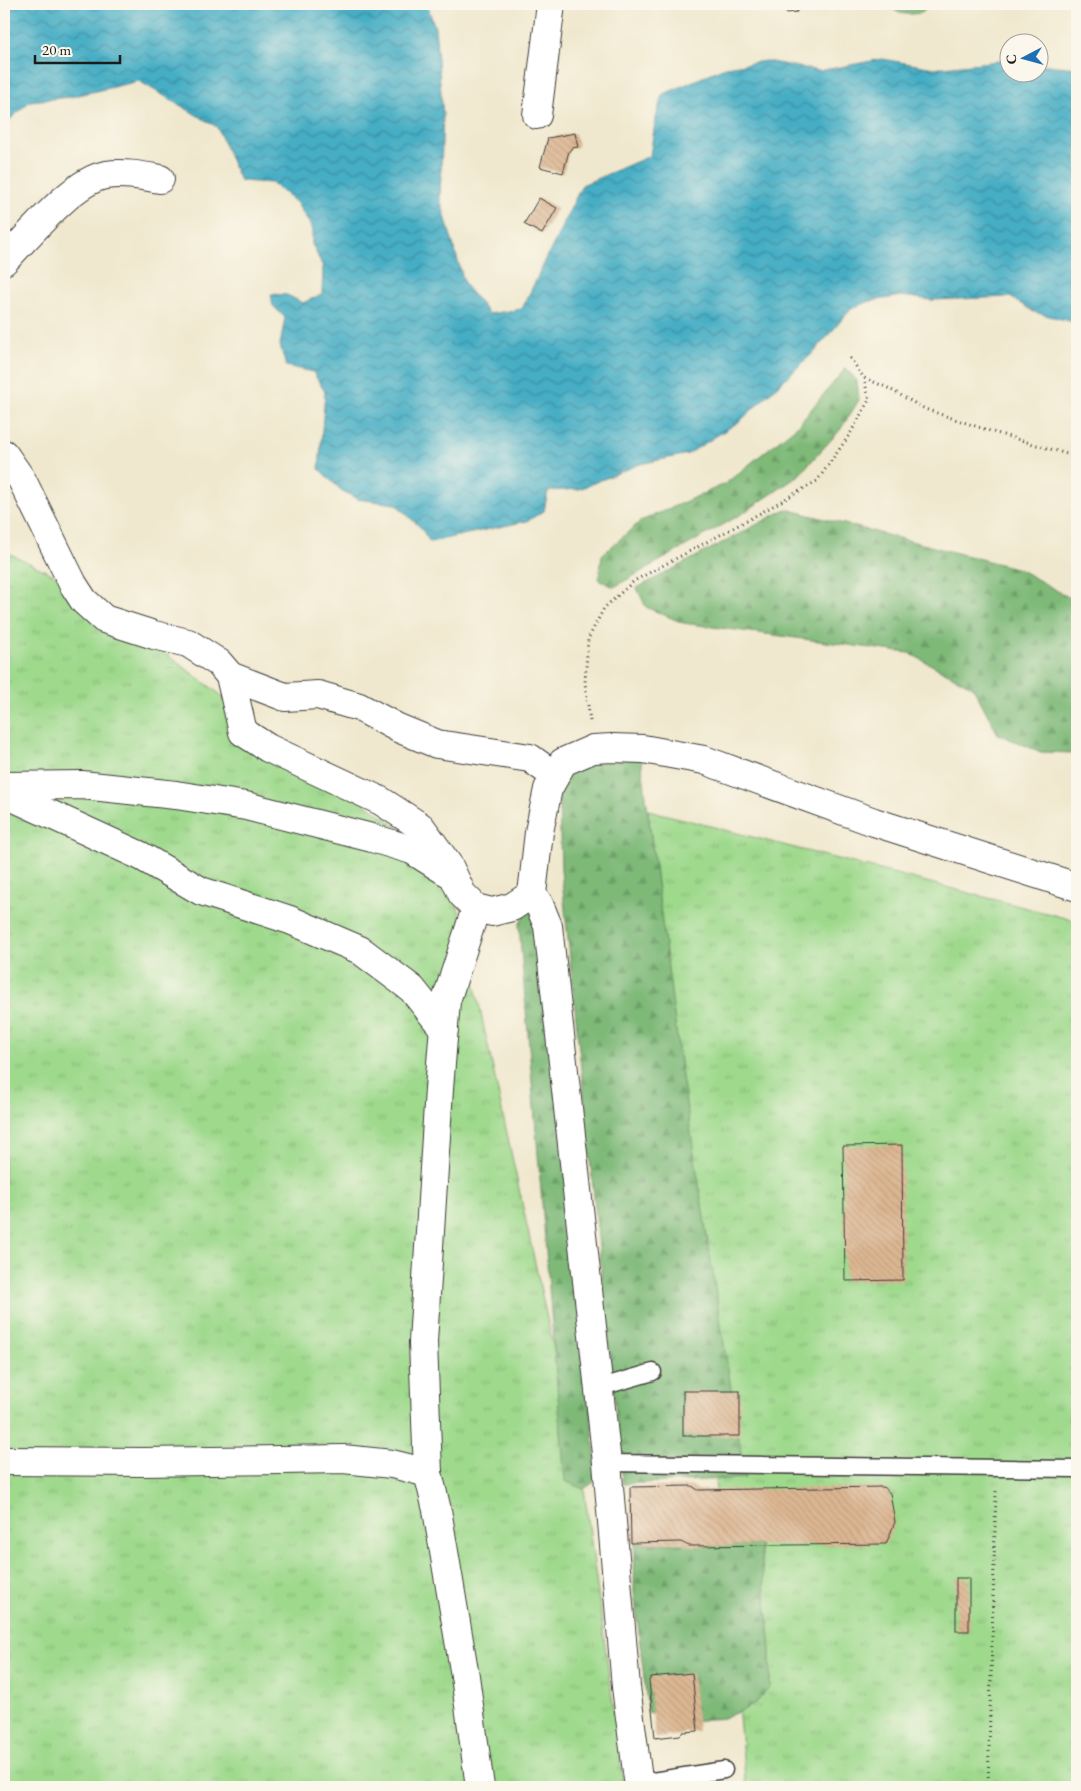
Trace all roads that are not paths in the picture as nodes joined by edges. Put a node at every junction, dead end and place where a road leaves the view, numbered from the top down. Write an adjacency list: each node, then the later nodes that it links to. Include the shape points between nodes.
1 (551, 4): 2 (street)
2 (537, 115)
3 (160, 179): 4 (street, via 106,175 83,183)
4 (4, 260)
5 (4, 454): 6 (street, via 22,480 84,601 104,620 188,643 219,663)
6 (230, 676): 7 (street, via 286,697 318,696 359,707 437,744 530,758); 10 (street, via 243,732 268,748 381,801 421,827)
7 (555, 776): 11 (street, via 563,762 593,749 643,749 704,760 874,822); 12 (street, via 548,789 539,832)
8 (4, 786): 10 (street, via 82,785 246,806 412,850)
9 (4, 793): 14 (street, via 141,856 201,891 290,920 360,950 412,989)
10 (453, 875): 13 (street, via 462,894)
11 (1077, 888)
12 (532, 894): 13 (street, via 512,907 492,912); 16 (street, via 548,926)
13 (476, 908): 14 (street, via 446,1001)
14 (444, 1029): 20 (street, via 422,1342)
15 (653, 1372): 16 (lane)
16 (598, 1388): 18 (street)
17 (4, 1460): 20 (street, via 343,1459 392,1464)
18 (607, 1463): 19 (lane); 22 (street, via 626,1687)
19 (1077, 1469)
20 (428, 1473): 23 (street, via 465,1676)
21 (724, 1770): 22 (lane)
22 (639, 1785)
23 (480, 1787)

